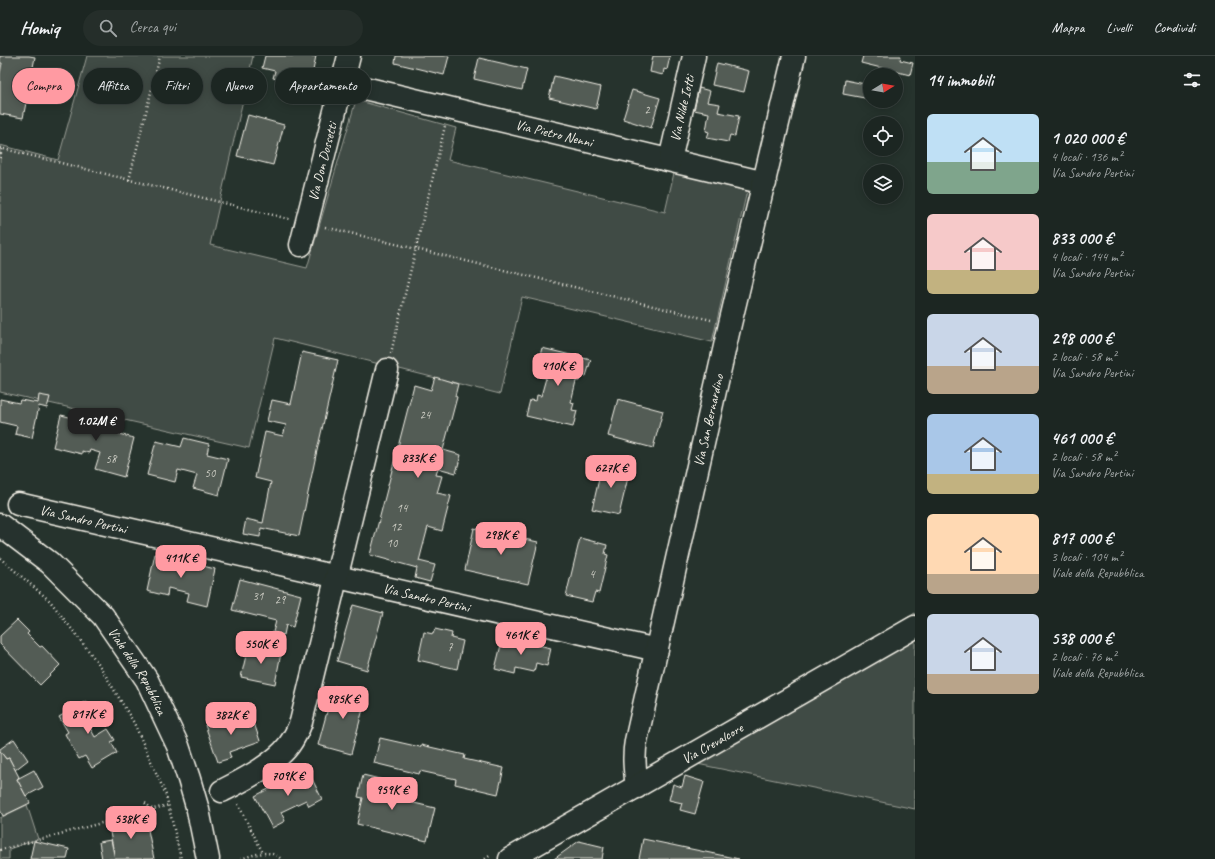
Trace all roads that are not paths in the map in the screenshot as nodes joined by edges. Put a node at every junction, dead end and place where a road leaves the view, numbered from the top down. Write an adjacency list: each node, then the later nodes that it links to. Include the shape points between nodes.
1 (350, 56): 4 (street, Via Don Dossetti)
2 (694, 56): 7 (street, Via Nilde Iotti)
3 (794, 56): 8 (street, Via San Bernardino)
4 (347, 68)
5 (371, 90): 7 (street, Via Pietro Nenni)
6 (338, 104): 9 (street, Via Don Dossetti)
7 (670, 160): 8 (street, Via Pietro Nenni)
8 (765, 183): 15 (street, Via San Bernardino, via 730,324)
9 (301, 245)
10 (387, 370): 13 (street)
11 (18, 504): 13 (street, Via Sandro Pertini)
12 (0, 525): 19 (street, Viale della Repubblica, via 50,564 103,616 147,680 178,746 198,810)
13 (336, 576): 15 (street, Via Sandro Pertini); 17 (street, via 296,734 277,758)
14 (915, 628): 16 (street, Via Crevalcore)
15 (657, 650): 16 (street, Via San Bernardino, via 634,751)
16 (637, 787): 18 (street, Via Crevalcore)
17 (226, 789)
18 (501, 857)
19 (208, 859)

